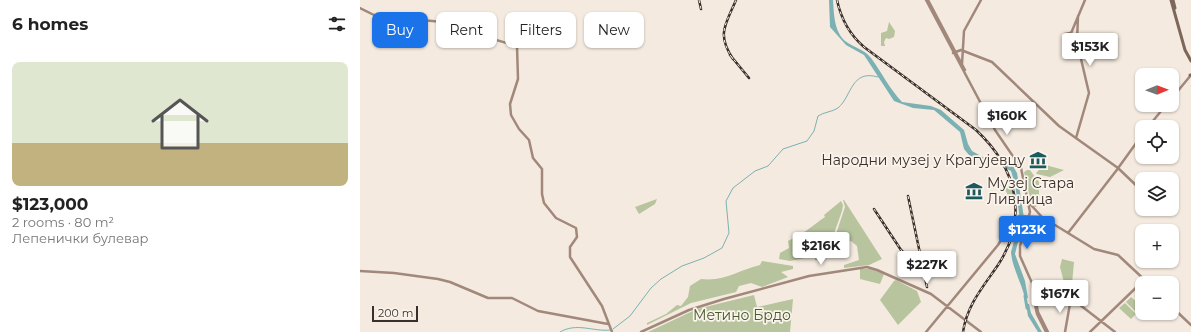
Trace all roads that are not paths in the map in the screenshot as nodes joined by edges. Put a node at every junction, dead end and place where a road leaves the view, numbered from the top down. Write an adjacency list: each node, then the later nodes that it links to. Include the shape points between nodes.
1 (927, 0): 11 (street)
2 (981, 0): 10 (street, via 964,31)
3 (1085, 0): 6 (street)
4 (1172, 0): 12 (main road); 13 (main road, via 1183,45)
5 (360, 8): 35 (street, via 385,18 444,22 517,46 518,79 510,104 512,118 529,140 533,158 542,169 544,203 556,218 577,229 577,237 570,247 570,257 602,306)
6 (1077, 22): 7 (street); 9 (street)
7 (1071, 33): 8 (street); 9 (street, via 1069,39)
8 (1065, 34)
9 (1076, 47): 20 (street, via 1087,85 1088,98)
10 (963, 51): 11 (street); 14 (street); 20 (street, via 992,62 1059,126)
11 (955, 53): 14 (street); 16 (street)
12 (1191, 58)
13 (1191, 62)
14 (962, 65): 16 (street)
15 (1191, 75): 17 (street)
16 (970, 81): 24 (street, via 998,136 1019,164)
17 (1179, 90)
18 (1160, 112): 19 (street)
19 (1154, 120)
20 (1076, 138): 22 (street)
21 (1135, 145): 22 (street)
22 (1118, 168): 23 (street); 29 (street)
23 (1135, 184)
24 (1028, 200): 25 (street); 27 (street)
25 (1028, 216): 26 (street); 28 (street); 33 (street, via 1014,219 1006,236)
26 (1041, 217): 27 (street); 28 (street, via 1031,220)
27 (1044, 219): 29 (street)
28 (1025, 232): 44 (street, via 1020,255)
29 (1068, 233): 31 (street, via 1090,246 1116,254)
30 (360, 271): 37 (street, via 394,272 432,278 450,282 488,298 513,298 538,310)
31 (1140, 276)
32 (1135, 289): 36 (street)
33 (948, 306): 41 (street, via 929,293 869,268 812,275 705,304); 42 (street); 43 (street)
34 (1179, 314): 38 (street)
35 (608, 320): 37 (street); 39 (street)
36 (1101, 321): 45 (street, via 1071,298); 46 (street); 47 (street)
37 (604, 323): 39 (street)
38 (1191, 325)
39 (609, 326): 40 (street)
40 (612, 332)
41 (641, 332)
42 (926, 332)
43 (982, 332)
44 (1047, 332)
45 (1065, 332)
46 (1090, 332)
47 (1115, 332)

